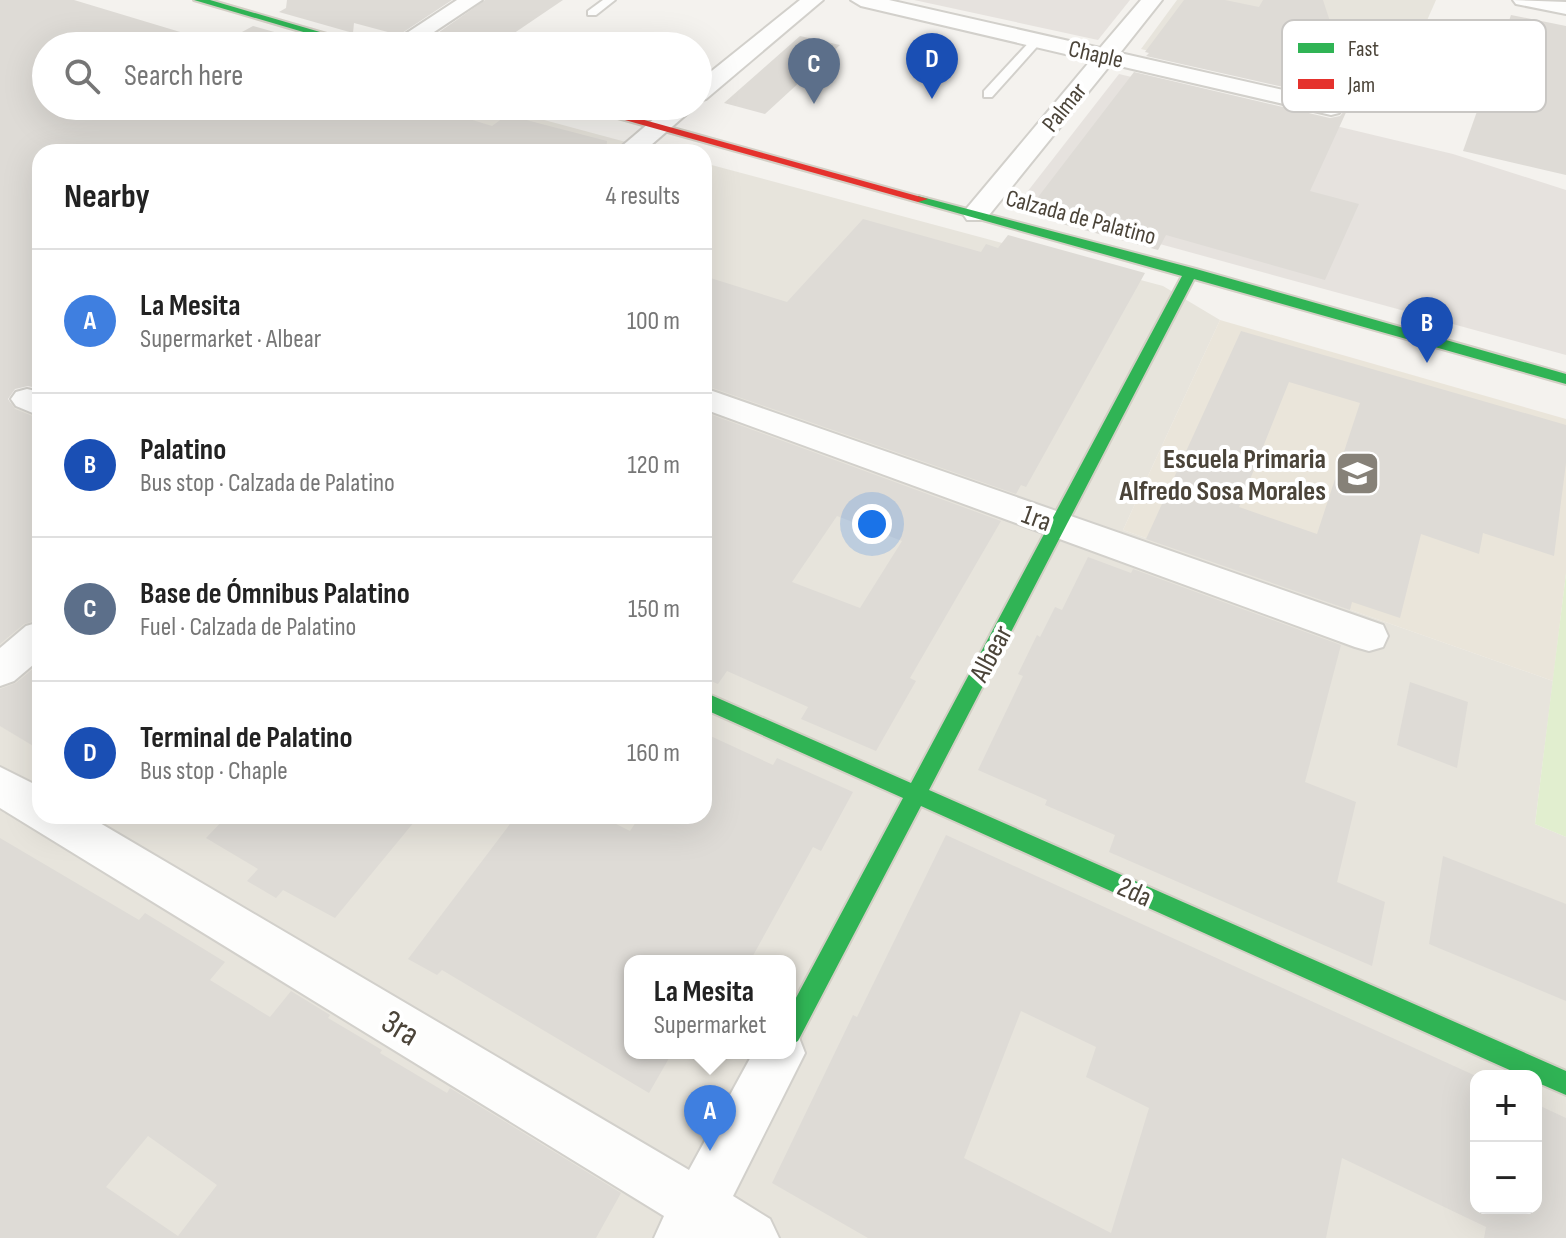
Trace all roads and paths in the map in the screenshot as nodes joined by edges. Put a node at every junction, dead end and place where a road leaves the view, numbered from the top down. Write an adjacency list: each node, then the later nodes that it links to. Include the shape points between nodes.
1 (199, 0): 10 (street)
2 (472, 0): 11 (street)
3 (610, 0): 9 (lane)
4 (813, 0): 14 (street)
5 (861, 0): 12 (street, Chaple)
6 (1152, 0): 13 (street, Palmar)
7 (1523, 0): 8 (street)
8 (1566, 8)
9 (592, 13)
10 (313, 32)
11 (421, 32)
12 (1037, 40): 13 (street, Chaple); 15 (lane)
13 (1106, 56): 16 (street, Chaple); 21 (street, Palmar)
14 (712, 83)
15 (988, 94)
16 (1282, 97)
17 (632, 120): 19 (street, Calzada de Palatino)
18 (667, 120): 19 (street)
19 (658, 127): 20 (street); 21 (street, Calzada de Palatino)
20 (638, 144)
21 (976, 214): 22 (street, Calzada de Palatino)
22 (1191, 272): 23 (street, Calzada de Palatino); 25 (street, Albear)
23 (1566, 379)
24 (712, 401): 25 (street, 1ra)
25 (1058, 525): 26 (street, 1ra); 31 (street, Albear)
26 (1369, 636)
27 (32, 644): 28 (street)
28 (0, 670)
29 (712, 704): 31 (street, 2da)
30 (0, 786): 32 (street)
31 (916, 794): 34 (street, Albear); 36 (street, 2da)
32 (32, 805)
33 (63, 824): 37 (street, 3ra)
34 (796, 1022)
35 (777, 1059): 37 (street)
36 (1566, 1083)
37 (691, 1222): 38 (street, 3ra)
38 (751, 1238)

